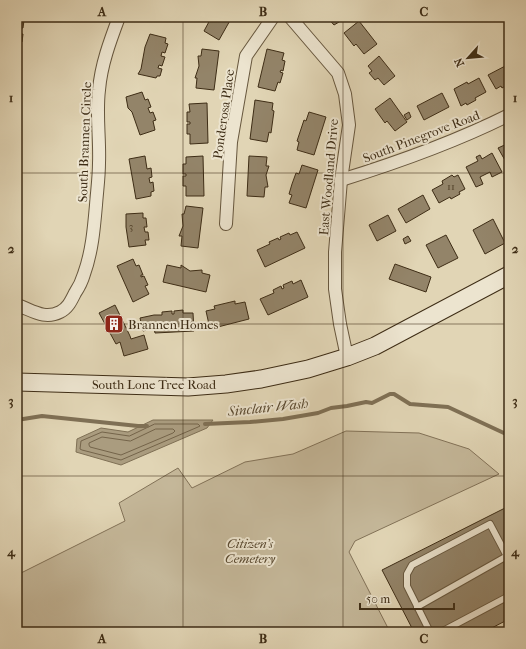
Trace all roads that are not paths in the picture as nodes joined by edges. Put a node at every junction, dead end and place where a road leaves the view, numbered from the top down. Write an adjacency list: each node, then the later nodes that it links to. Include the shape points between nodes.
1 (119, 17): 8 (street, South Brannen Circle, via 101,75 98,106 99,177 93,232 81,283 68,305 60,312 45,315)
2 (273, 17): 6 (street, Ponderosa Place, via 246,56 231,142)
3 (290, 17): 5 (street, East Woodland Drive, via 338,73 345,94 349,125)
4 (509, 115): 5 (street, South Pinegrove Road, via 422,153)
5 (342, 180): 9 (street, East Woodland Drive, via 335,252 335,289)
6 (226, 224)
7 (509, 275): 9 (main road, South Lone Tree Road, via 375,346)
8 (17, 305)
9 (347, 356): 10 (main road, South Lone Tree Road, via 308,369 261,379 188,387)
10 (17, 382)
11 (508, 558): 13 (lane); 13 (lane, via 490,524 412,565 407,574 407,586)
12 (509, 596): 15 (lane)
13 (417, 607): 14 (lane)
14 (430, 632)
15 (441, 632)

